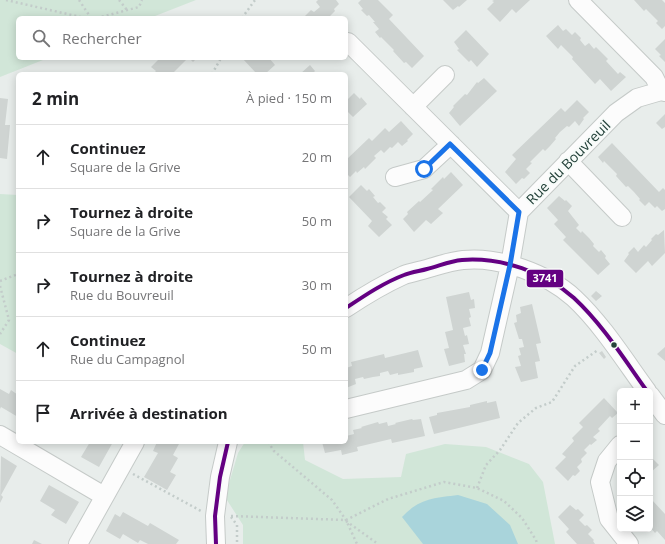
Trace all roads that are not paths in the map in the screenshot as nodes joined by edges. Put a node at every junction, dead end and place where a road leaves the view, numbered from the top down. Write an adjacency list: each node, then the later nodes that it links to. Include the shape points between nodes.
1 (578, 0): 4 (street, via 654,77)
2 (348, 42): 5 (street)
3 (445, 75): 5 (street)
4 (663, 92): 7 (street, Rue du Bouvreuil, via 637,98 616,113)
5 (413, 107): 6 (street)
6 (450, 144): 8 (street, via 424,169); 9 (street)
7 (568, 161): 9 (street, Rue du Bouvreuil); 10 (street)
8 (396, 177)
9 (519, 212): 11 (street, Rue du Bouvreuil)
10 (622, 217)
11 (510, 265): 12 (street, via 463,260 440,265 404,275); 13 (street, via 556,284 574,298 613,344); 14 (street, Rue du Bouvreuil, via 490,353 482,370 466,380)
12 (348, 307)
13 (645, 388)
14 (348, 409)
15 (0, 435): 19 (street)
16 (134, 444): 19 (street)
17 (228, 444): 21 (street, via 220,477 223,516)
18 (617, 449): 22 (street, via 607,461 600,482 609,518)
19 (104, 496): 20 (street)
20 (78, 544)
21 (216, 544)
22 (629, 544)

